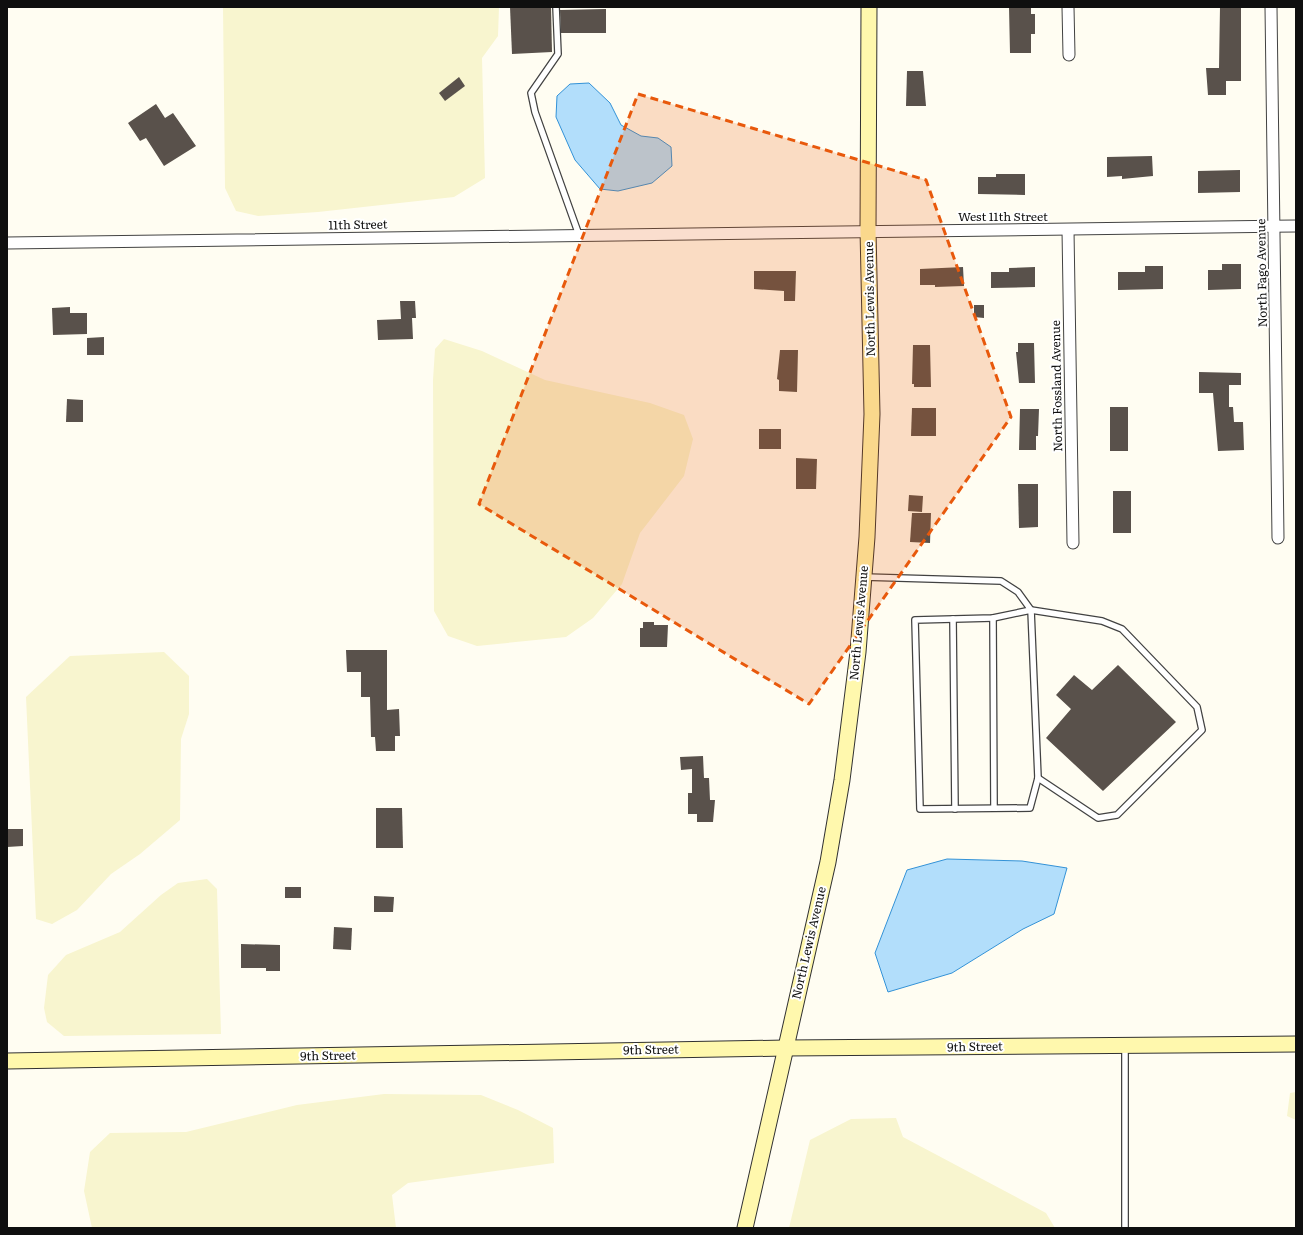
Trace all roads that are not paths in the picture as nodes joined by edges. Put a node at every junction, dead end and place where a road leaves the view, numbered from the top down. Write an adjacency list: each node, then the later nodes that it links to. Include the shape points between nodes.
1 (556, 7): 11 (lane, via 558,54 531,93 535,112)
2 (869, 7): 8 (street, North Lewis Avenue)
3 (1068, 7): 5 (street)
4 (1271, 7): 6 (street, North Fago Avenue)
5 (1069, 56)
6 (1274, 226): 7 (street, West 11th Street); 9 (street, West 11th Street); 13 (street, North Fago Avenue)
7 (1296, 226)
8 (868, 230): 9 (street, West 11th Street); 10 (street, West 11th Street); 15 (street, North Lewis Avenue, via 872,414)
9 (1068, 230): 14 (street, North Fossland Avenue)
10 (710, 233): 11 (street, 11th Street)
11 (579, 235): 12 (street, 11th Street)
12 (7, 243)
13 (1278, 538)
14 (1073, 543)
15 (864, 577): 16 (lane, via 1001,581 1018,592); 24 (street, North Lewis Avenue, via 858,652 842,780 828,862)
16 (1032, 610): 17 (lane); 19 (lane); 19 (lane, via 1102,621 1122,629 1197,707 1202,730 1117,815 1098,818)
17 (993, 618): 18 (lane); 20 (lane)
18 (952, 619): 21 (lane); 21 (lane, via 915,620 920,809)
19 (1038, 778): 20 (lane, via 1030,808)
20 (994, 808): 21 (lane)
21 (955, 809)
22 (1296, 1044): 23 (street, 9th Street)
23 (1124, 1045): 24 (street, 9th Street); 27 (lane)
24 (785, 1048): 25 (street, 9th Street); 26 (street, North Lewis Avenue)
25 (7, 1061)
26 (745, 1228)
27 (1125, 1228)

